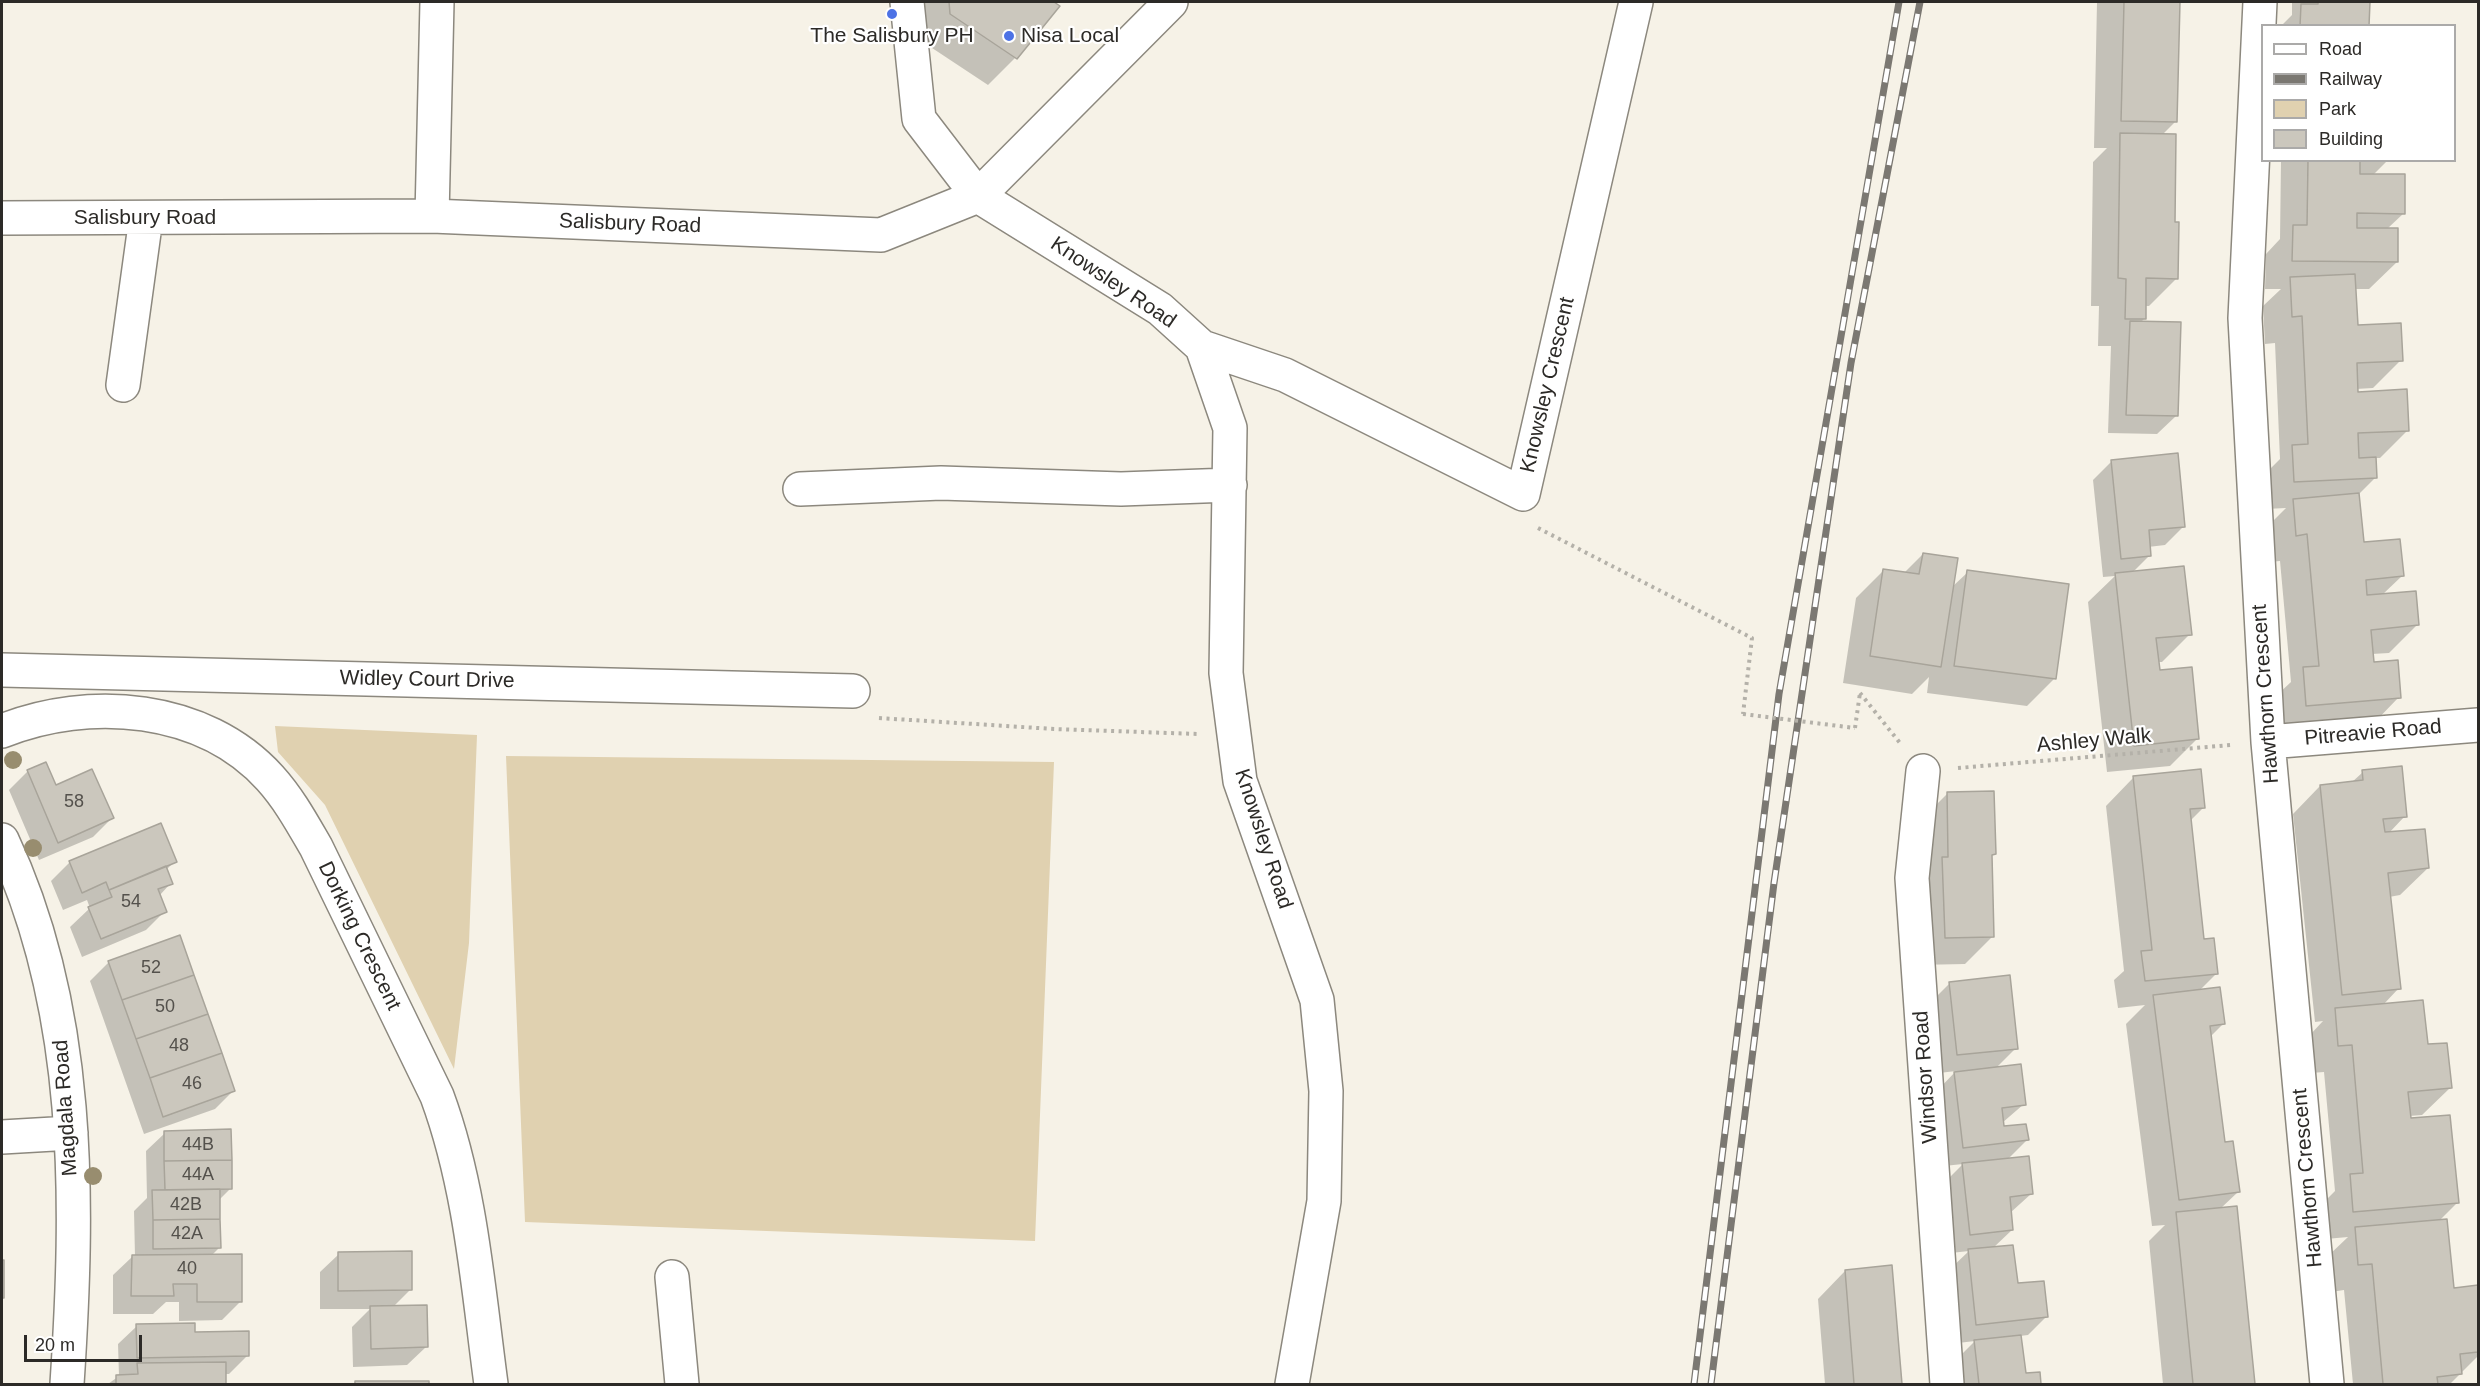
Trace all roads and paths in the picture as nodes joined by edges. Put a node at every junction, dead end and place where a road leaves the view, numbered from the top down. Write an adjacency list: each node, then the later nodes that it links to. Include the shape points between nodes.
1 (437, 2): 7 (street)
2 (907, 2): 6 (street, via 919,119)
3 (1171, 2): 6 (street, Salisbury Road)
4 (1636, 2): 14 (street, Knowsley Crescent)
5 (2260, 2): 21 (street, Hawthorn Crescent, via 2245,318)
6 (978, 195): 7 (street, Salisbury Road, via 881,235); 10 (street, Knowsley Road, via 1160,309)
7 (432, 216): 9 (street, Salisbury Road)
8 (2, 218): 9 (street, Salisbury Road)
9 (146, 218): 11 (street)
10 (1202, 347): 12 (street, Knowsley Road, via 1230,428); 14 (street, Knowsley Crescent, via 1284,375)
11 (123, 384)
12 (1230, 485): 13 (street, via 1121,489 941,483); 30 (street, Knowsley Road, via 1226,673 1240,781 1317,1000 1326,1091 1324,1201)
13 (800, 489)
14 (1523, 494): 22 (path, bridge, via 1516,516 1752,638 1743,714 1855,728 1860,693)
15 (2, 670): 16 (street, Widley Court Drive)
16 (57, 671): 17 (street, Widley Court Drive); 18 (street)
17 (853, 691)
18 (57, 716): 20 (street, Dorking Crescent); 28 (street, Dorking Crescent, via 109,710 152,715 213,734 269,777 295,810 437,1096 450,1130 461,1172)
19 (2478, 725): 21 (street, Pitreavie Road)
20 (2, 731)
21 (2268, 741): 22 (path, Ashley Walk); 32 (street, Hawthorn Crescent)
22 (1923, 771): 31 (street, Windsor Road, via 1911,878)
23 (2, 840): 24 (street, Magdala Road, via 36,926 58,1013)
24 (71, 1133): 25 (street); 27 (street, Magdala Road)
25 (2, 1137)
26 (672, 1277): 29 (street)
27 (67, 1384)
28 (491, 1384)
29 (682, 1384)
30 (1292, 1384)
31 (1947, 1384)
32 (2327, 1384)

